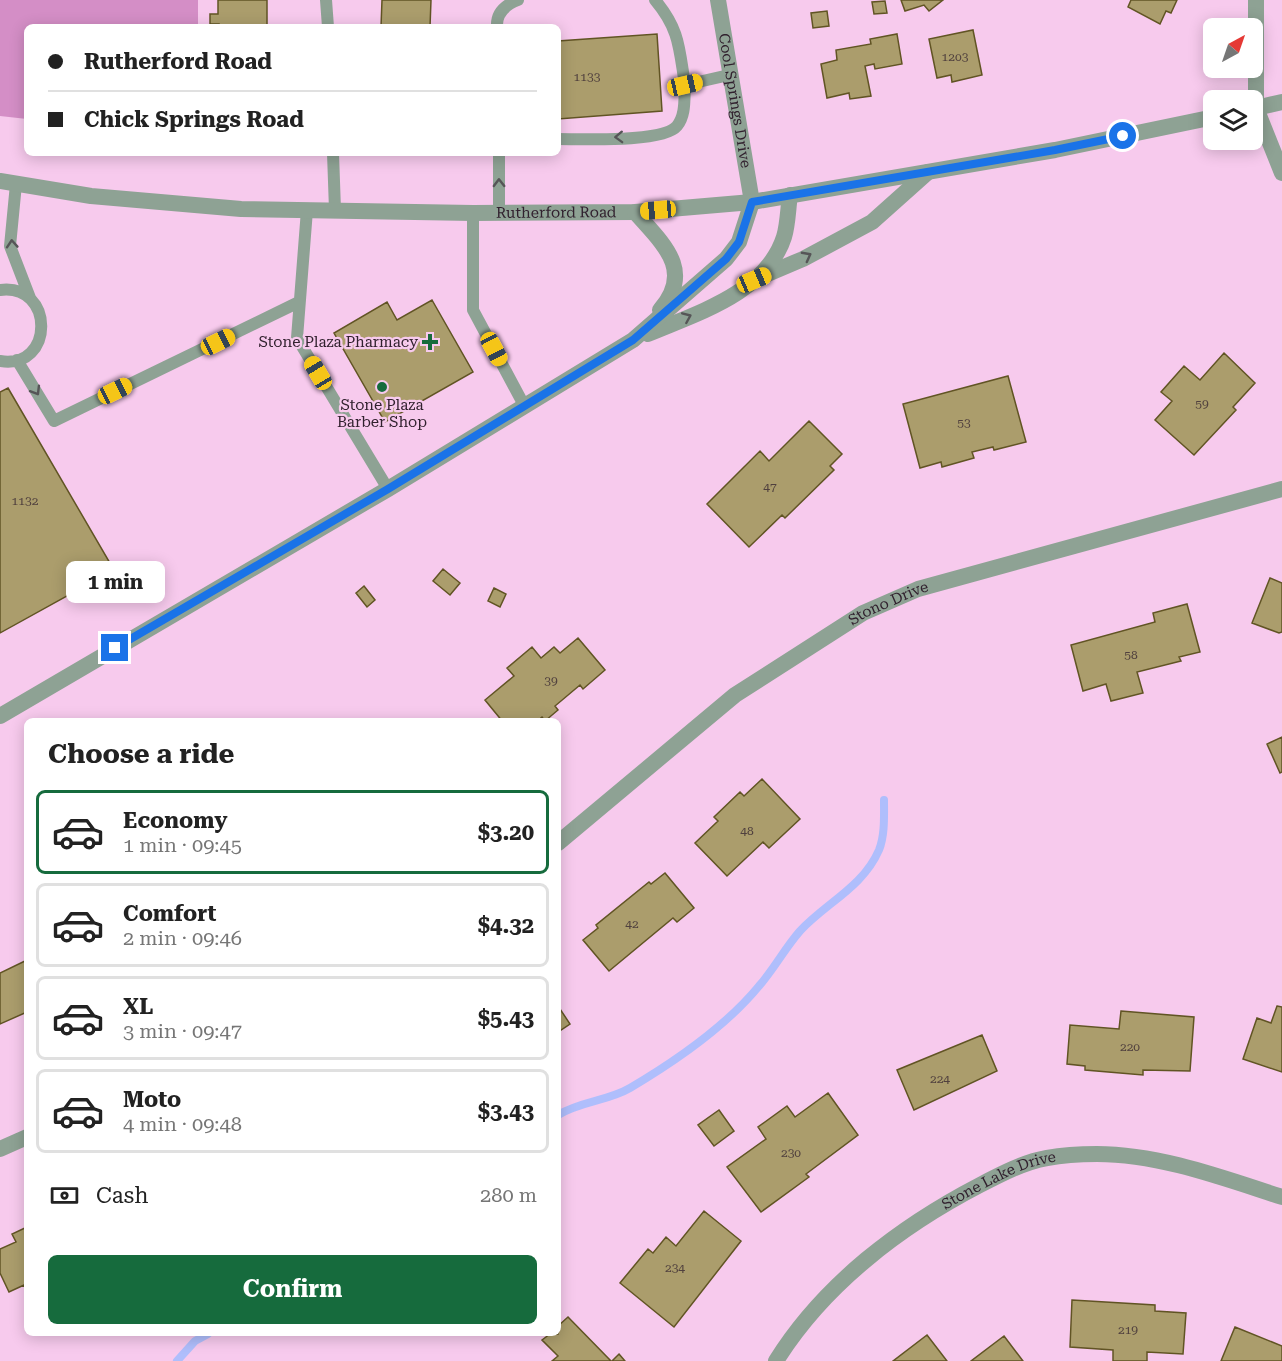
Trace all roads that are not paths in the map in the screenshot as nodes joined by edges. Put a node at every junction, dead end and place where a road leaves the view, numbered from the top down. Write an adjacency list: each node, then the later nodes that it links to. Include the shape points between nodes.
1 (326, 0): 6 (lane)
2 (518, 0): 7 (lane, via 508,4 496,18)
3 (655, 0): 9 (lane, via 671,19 677,34)
4 (718, 0): 8 (street, Cool Springs Drive)
5 (1256, 0): 10 (street)
6 (328, 24)
7 (497, 24)
8 (729, 75): 9 (lane); 22 (street, Cool Springs Drive)
9 (685, 85): 15 (lane, one-way to 15, via 683,116 676,128 660,136)
10 (1254, 90)
11 (1282, 102): 12 (street)
12 (1263, 106)
13 (1203, 119): 18 (street, Rutherford Road)
14 (1263, 129): 19 (street)
15 (561, 139)
16 (333, 156): 24 (lane)
17 (499, 156): 27 (lane, one-way to 17)
18 (929, 171): 21 (street, Rutherford Road); 28 (street, one-way to 18, via 872,222)
19 (1282, 173)
20 (8, 182): 23 (street, Rutherford Road, via 125,199); 30 (lane, one-way to 20, via 10,246)
21 (790, 195): 22 (street, Rutherford Road); 28 (street, via 785,235)
22 (752, 202): 25 (street, Rutherford Road); 32 (street, via 739,242 726,259)
23 (307, 210): 24 (street, Rutherford Road); 31 (lane)
24 (335, 210): 26 (street, Rutherford Road)
25 (635, 212): 27 (street, Rutherford Road); 32 (street, via 670,253 676,272 671,297)
26 (473, 213): 27 (street, Rutherford Road); 35 (lane, via 472,310)
27 (500, 213)
28 (754, 280): 32 (street, one-way to 28, via 724,302)
29 (0, 290): 30 (lane, via 20,292)
30 (30, 299): 33 (lane, via 41,317 40,339 27,356)
31 (299, 302): 33 (lane, one-way to 31, via 54,421); 36 (lane, via 297,338)
32 (633, 340): 35 (street)
33 (17, 360): 34 (lane)
34 (0, 361)
35 (525, 407): 36 (street)
36 (388, 489): 38 (street)
37 (1282, 489): 39 (street, Stono Drive, via 918,589 863,613 735,695)
38 (0, 716)
39 (561, 840)
40 (24, 1138): 41 (street)
41 (0, 1149)
42 (1282, 1197): 43 (street, Stone Lake Drive, via 1212,1174 1137,1157 1097,1154 1046,1158 1005,1172 954,1198 890,1241 827,1296)
43 (776, 1361)

